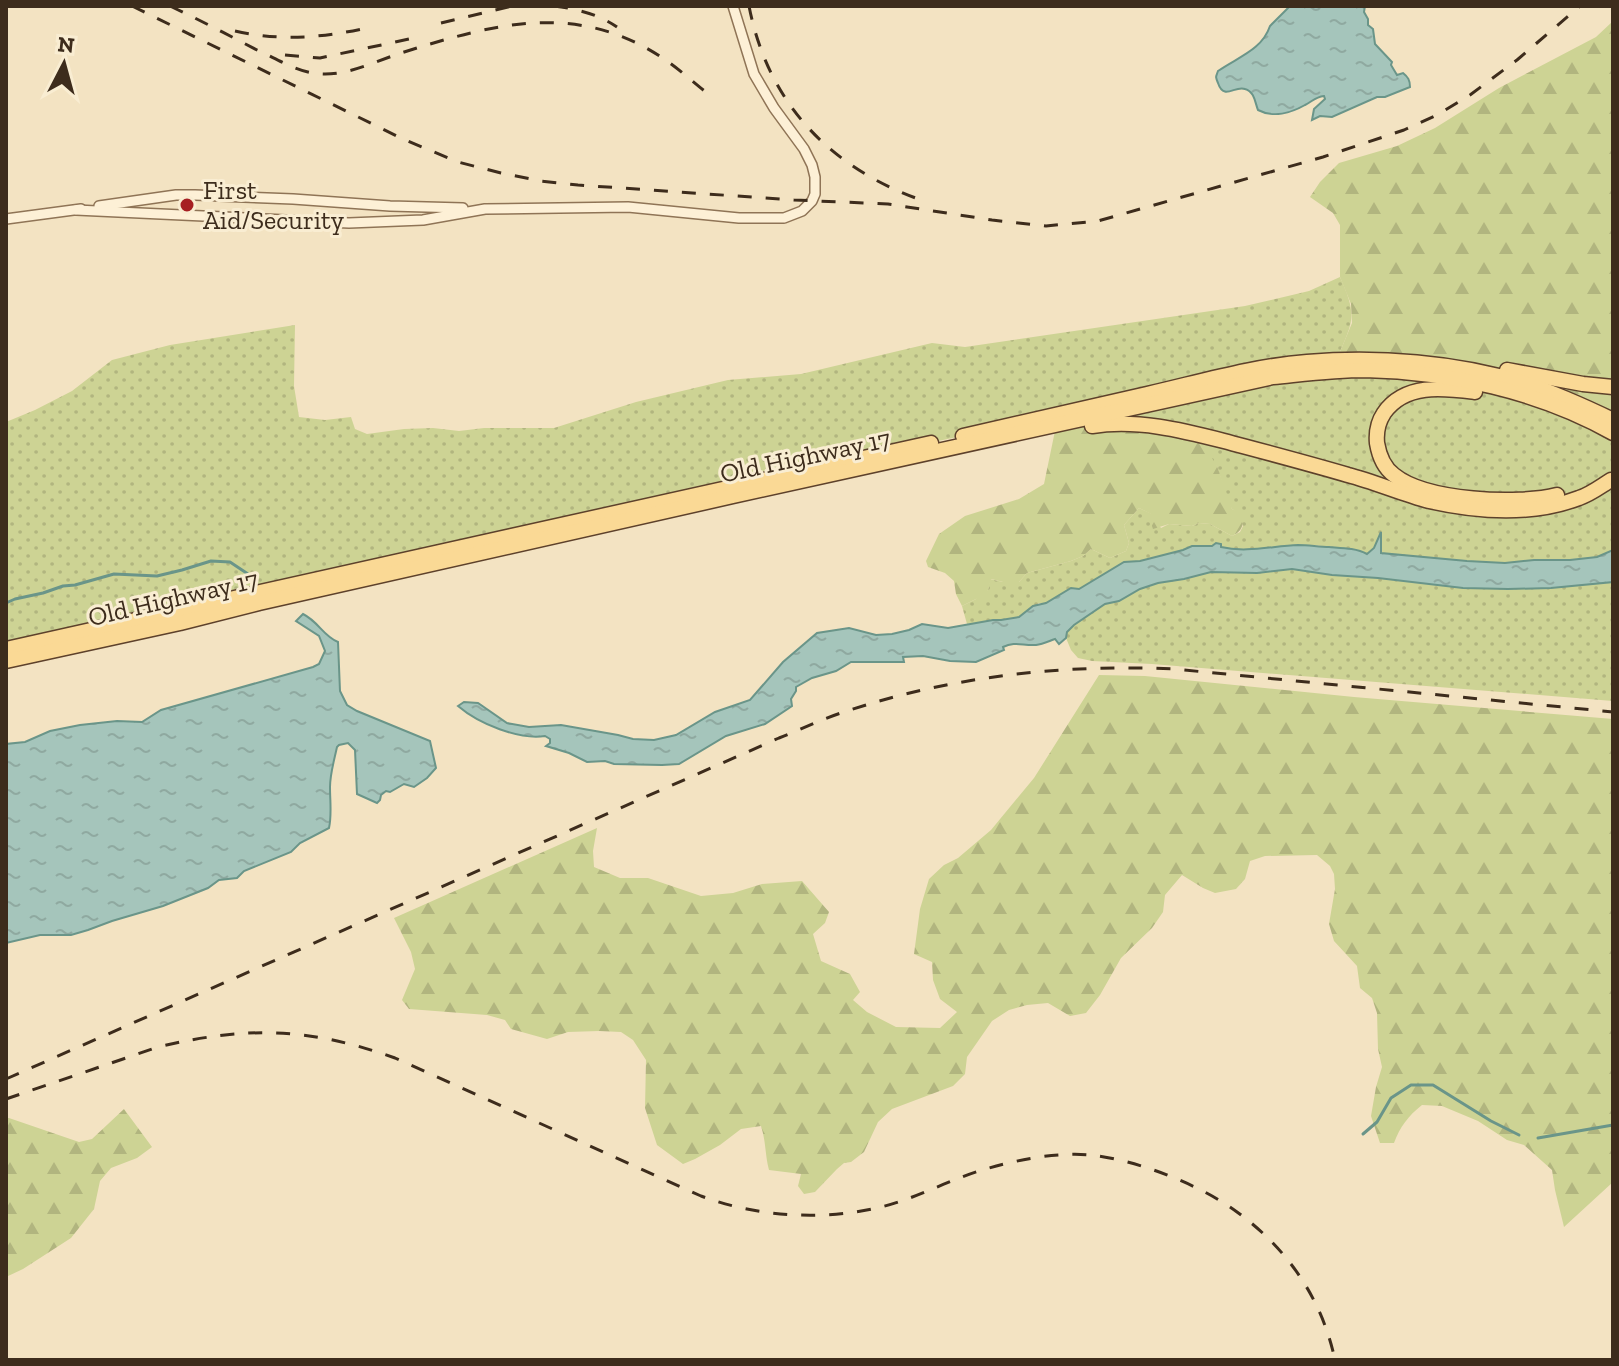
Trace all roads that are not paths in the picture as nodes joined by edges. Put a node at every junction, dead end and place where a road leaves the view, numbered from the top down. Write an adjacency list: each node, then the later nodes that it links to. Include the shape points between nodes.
1 (733, 6): 2 (street, via 754,74 812,165 815,194 802,211 784,218 739,218 628,207)
2 (486, 209): 3 (street, via 369,223); 3 (street, via 176,195)
3 (76, 210): 4 (street)
4 (6, 219)
5 (1467, 370): 6 (main road, via 1486,367); 8 (main road, Old Highway 17, via 1521,382); 11 (main road, Old Highway 17, via 1337,360 1243,371)
6 (1613, 387)
7 (1515, 393): 9 (main road, Old Highway 17, via 1426,375 1343,371 1261,379); 9 (main road, via 1437,389 1406,394 1381,418 1381,459 1394,475 1415,486 1476,499 1545,498 1611,480 1582,498 1547,507 1469,509 1174,429 1127,423); 10 (main road, Old Highway 17)
8 (1613, 420)
9 (1060, 425): 12 (main road, Old Highway 17)
10 (1613, 433)
11 (6, 649)
12 (6, 661)

